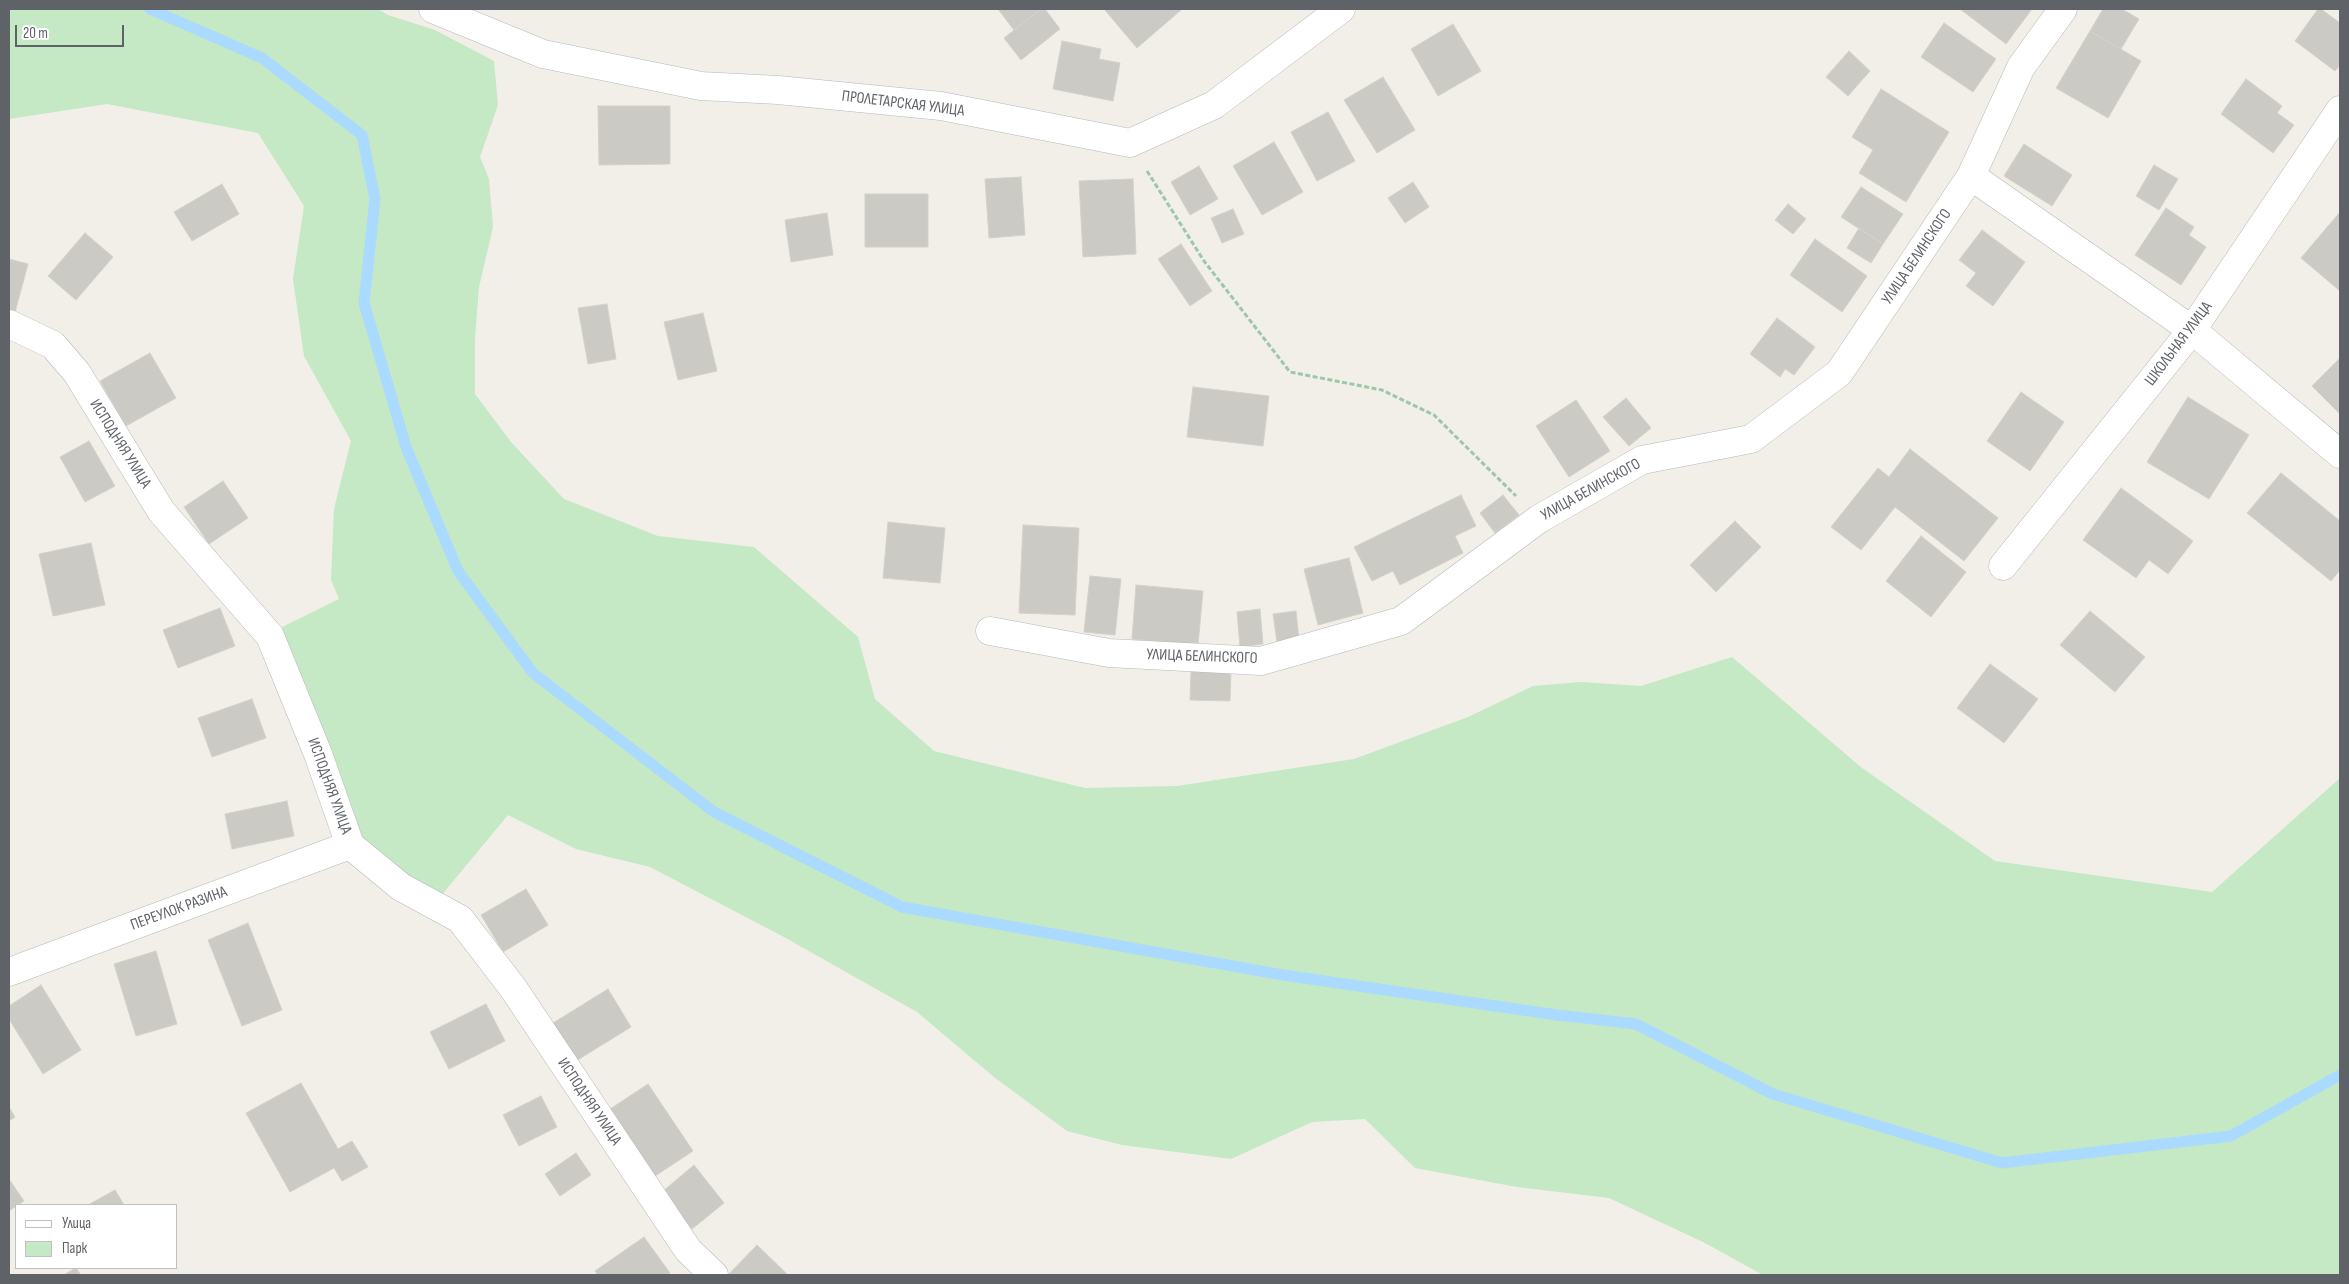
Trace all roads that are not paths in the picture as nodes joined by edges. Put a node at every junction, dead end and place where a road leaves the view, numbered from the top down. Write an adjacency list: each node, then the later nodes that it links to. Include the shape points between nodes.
1 (434, 9): 2 (street, ПРОЛЕТАРСКАЯ УЛИЦА, via 542,54 702,86 941,106 1130,143 1214,105)
2 (1341, 9)
3 (2063, 9): 5 (street, УЛИЦА БЕЛИНСКОГО, via 2021,68)
4 (2340, 110): 7 (street, ШКОЛЬНАЯ УЛИЦА)
5 (1971, 176): 7 (street); 10 (street, УЛИЦА БЕЛИНСКОГО, via 1839,374 1752,438 1642,460 1539,519 1401,621 1261,661 1109,653)
6 (9, 324): 11 (street, ИСПОДНЯЯ УЛИЦА, via 53,345 76,373 161,511 270,636 318,754)
7 (2192, 330): 8 (street); 9 (street, ШКОЛЬНАЯ УЛИЦА)
8 (2340, 454)
9 (2003, 566)
10 (990, 631)
11 (350, 845): 12 (street, ПЕРЕУЛОК РАЗИНА); 13 (street, ИСПОДНЯЯ УЛИЦА, via 401,887 460,919 513,988 688,1250)
12 (9, 972)
13 (714, 1275)

